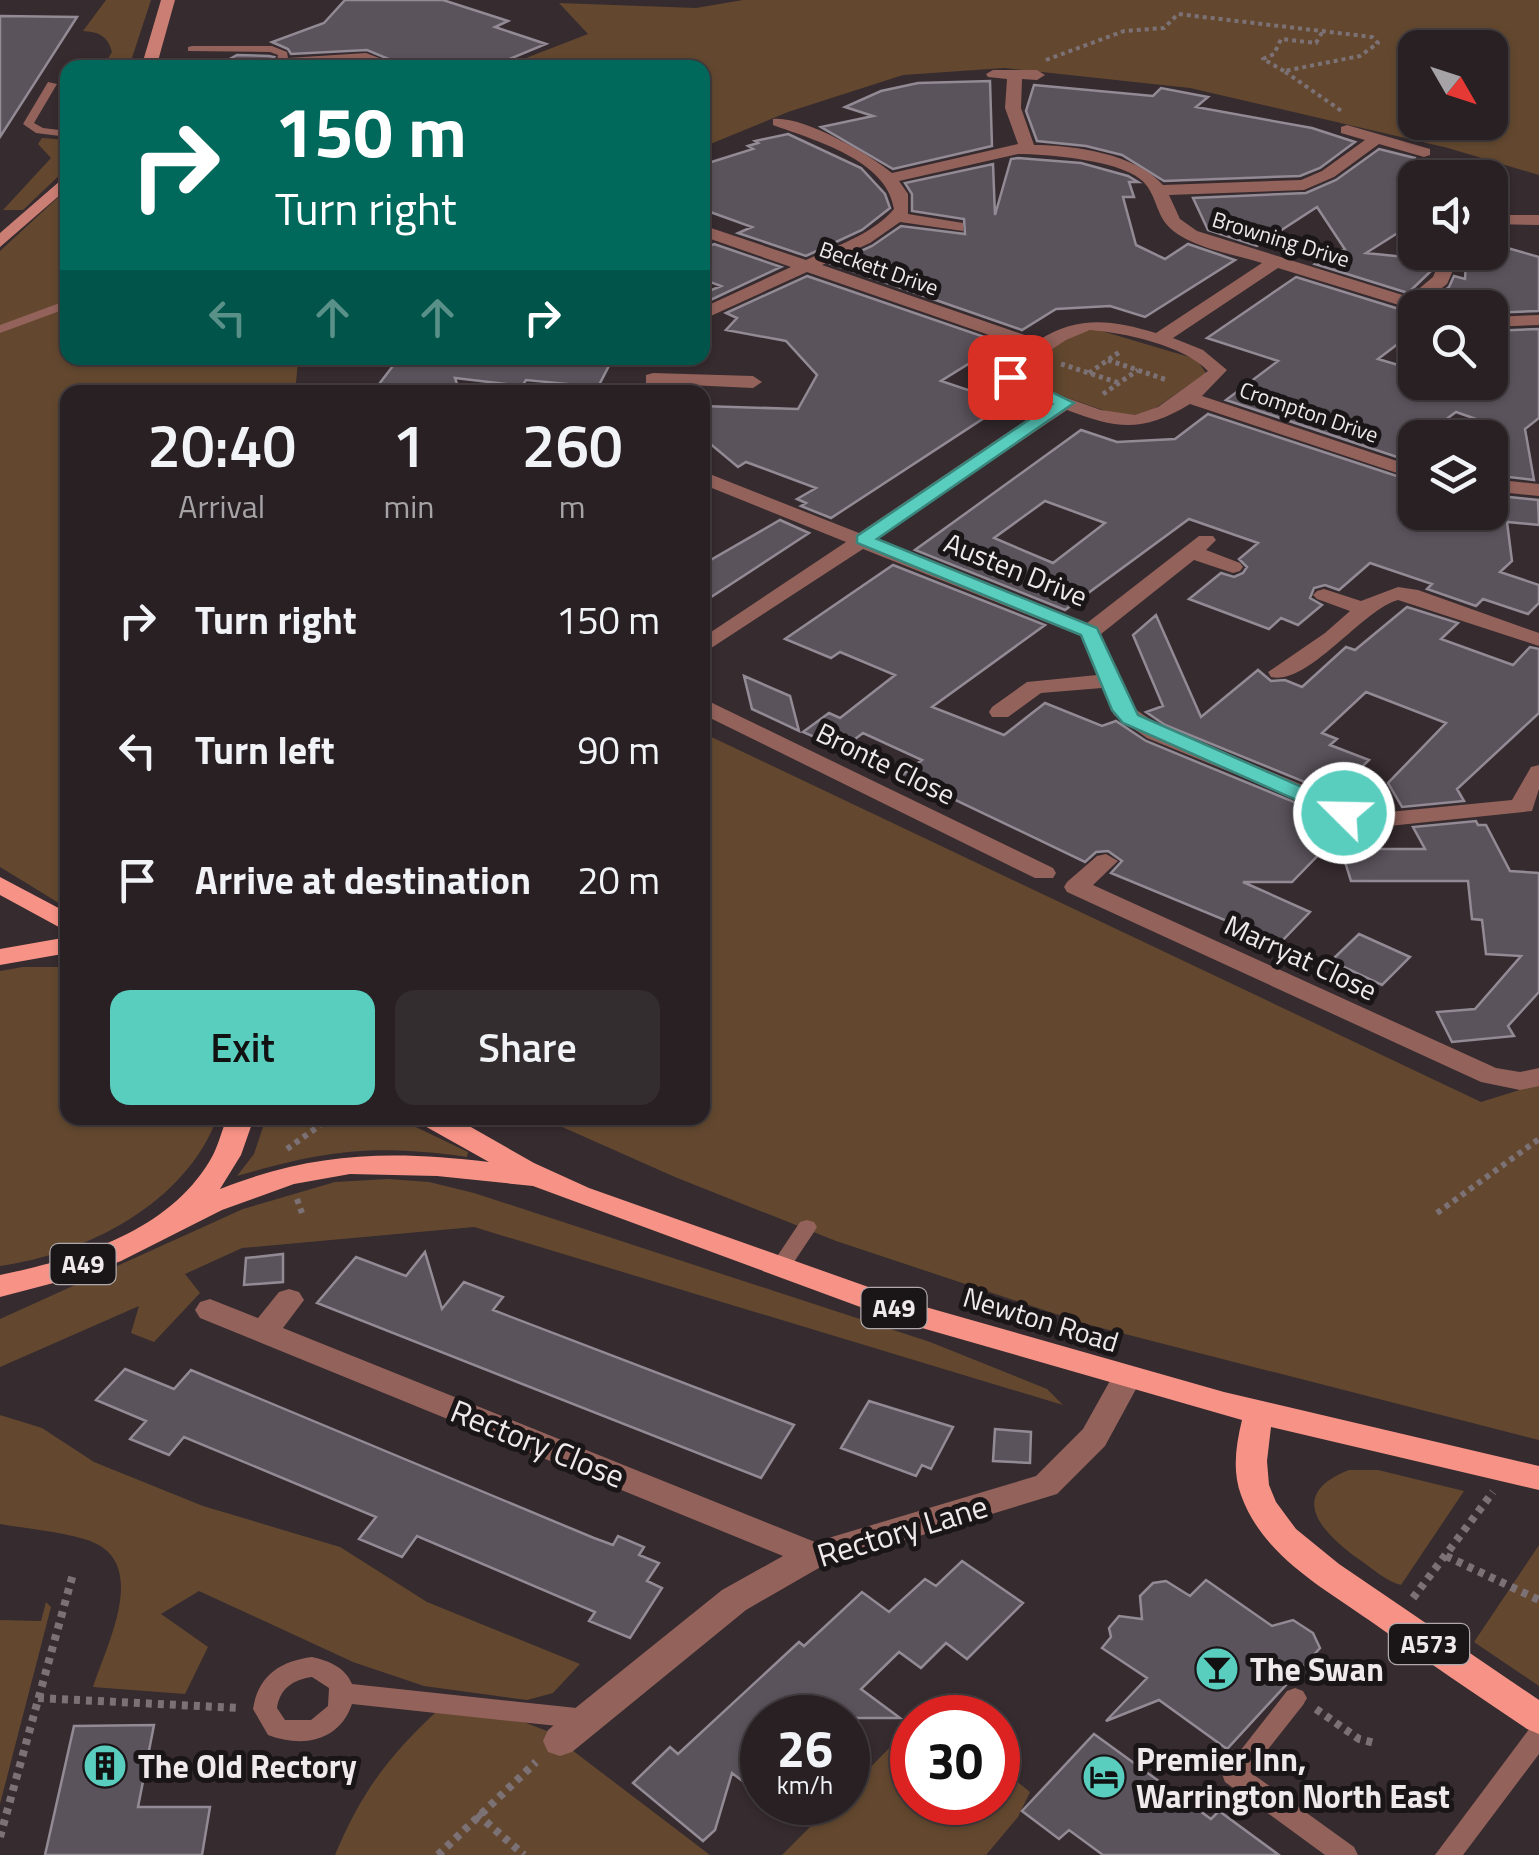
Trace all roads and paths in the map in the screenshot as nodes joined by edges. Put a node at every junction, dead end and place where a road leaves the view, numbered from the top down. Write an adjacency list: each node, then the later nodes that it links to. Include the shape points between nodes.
1 (168, 0): 4 (street)
2 (1324, 29): 8 (path, via 1316,43 1282,39 1263,59); 8 (path, via 1378,43 1360,56); 10 (path, via 1178,14 1164,28 1124,31 1034,64)
3 (192, 49): 5 (lane, via 272,50 284,54)
4 (150, 60)
5 (281, 60)
6 (327, 60): 7 (lane)
7 (378, 60)
8 (1284, 71): 13 (path, via 1359,122)
9 (993, 74): 10 (street)
10 (1027, 75): 16 (street, via 1013,108)
11 (52, 84): 14 (lane, via 28,124)
12 (778, 122): 18 (street, via 834,142)
13 (1352, 132): 15 (street)
14 (60, 133)
15 (1376, 139): 17 (street); 20 (street, Browning Drive, via 1311,183)
16 (1027, 148): 18 (street, Browning Drive); 20 (street, Browning Drive, via 1128,166)
17 (1424, 152)
18 (888, 179): 21 (street, via 904,203)
19 (60, 186): 26 (street)
20 (1159, 190): 27 (street, Browning Drive, via 1181,229)
21 (898, 217): 24 (street); 28 (street)
22 (1508, 219): 23 (street)
23 (1539, 220)
24 (959, 228)
25 (710, 233): 28 (street, Beckett Drive)
26 (0, 242)
27 (1275, 262): 29 (street, Browning Drive); 35 (street)
28 (803, 266): 31 (street); 36 (street, Beckett Drive)
29 (1398, 299)
30 (60, 307): 34 (lane)
31 (710, 311)
32 (1539, 320): 33 (street)
33 (1508, 321)
34 (0, 329)
35 (1150, 338): 36 (street, via 1090,324); 37 (path); 43 (street, via 1216,365 1216,376)
36 (1037, 350): 39 (path); 44 (street, via 1013,366 1010,377)
37 (1108, 360): 38 (path); 39 (path)
38 (1138, 370): 41 (path); 43 (path)
39 (1089, 373): 41 (path)
40 (756, 381): 42 (street)
41 (1119, 383): 44 (path)
42 (673, 385)
43 (1192, 393): 44 (street, via 1145,422); 45 (street, Crompton Drive)
44 (1073, 406): 49 (street)
45 (1398, 467)
46 (710, 480): 49 (street, Austen Drive)
47 (1508, 487): 48 (street)
48 (1539, 490)
49 (863, 540): 53 (street, Austen Drive); 55 (street)
50 (1234, 567): 53 (street, Austen Drive, via 1198,546)
51 (1324, 595): 52 (street)
52 (1363, 609): 54 (street, via 1402,593); 56 (street)
53 (1090, 632): 57 (street, Austen Drive)
54 (1539, 640)
55 (710, 643)
56 (1280, 672)
57 (1109, 680): 59 (street, via 1035,687); 61 (street, Austen Drive, via 1122,710 1142,726 1344,813 1389,819)
58 (710, 709): 63 (street, Bronte Close)
59 (1000, 712)
60 (1539, 772): 61 (street, via 1524,794)
61 (1532, 813)
62 (1106, 861): 68 (street, Marryat Close, via 1076,888 1490,1076)
63 (1044, 873)
64 (0, 885): 65 (main road)
65 (60, 919)
66 (60, 946): 67 (main road)
67 (0, 956)
68 (1539, 1077)
69 (238, 1125): 74 (main road, A49, via 213,1177)
70 (448, 1125): 72 (main road, Newton Road / A49)
71 (1539, 1138): 73 (path)
72 (537, 1177): 74 (main road, Newton Road / A49, via 408,1164 340,1166 247,1189); 76 (main road, Newton Road / A49)
73 (1437, 1213)
74 (160, 1226): 77 (main road, A49, via 113,1253)
75 (807, 1227): 76 (lane)
76 (779, 1269): 83 (main road, Newton Road / A49)
77 (55, 1274): 78 (main road, A49); 79 (main road, A49)
78 (0, 1286)
79 (0, 1300)
80 (289, 1300): 82 (street)
81 (210, 1310): 82 (street, Rectory Close)
82 (263, 1332): 86 (street, Rectory Close)
83 (1127, 1378): 84 (main road, Newton Road / A49); 86 (street, Rectory Lane, via 1095,1436 1046,1485)
84 (1259, 1412): 85 (main road, Newton Road / A49); 90 (main road, A573, via 1249,1464 1273,1524 1302,1554)
85 (1524, 1475): 87 (path)
86 (814, 1555): 95 (street, Rectory Lane, via 734,1600)
87 (1446, 1556): 89 (path); 90 (path)
88 (73, 1574): 92 (path)
89 (1539, 1600)
90 (1395, 1620): 96 (main road, A573)
91 (342, 1693): 94 (lane, via 328,1724 302,1734 277,1728); 94 (lane, via 324,1670 300,1668 270,1687); 95 (lane)
92 (38, 1698): 94 (path); 101 (path)
93 (1304, 1702): 99 (path); 104 (lane, via 1234,1774)
94 (265, 1709)
95 (586, 1719): 98 (street, Rectory Lane)
96 (1539, 1720)
97 (1539, 1735): 105 (lane)
98 (560, 1741): 100 (path)
99 (1374, 1743)
100 (477, 1814): 102 (path); 103 (path)
101 (0, 1836)
102 (438, 1855)
103 (524, 1855)
104 (1345, 1855)
105 (1448, 1855)

